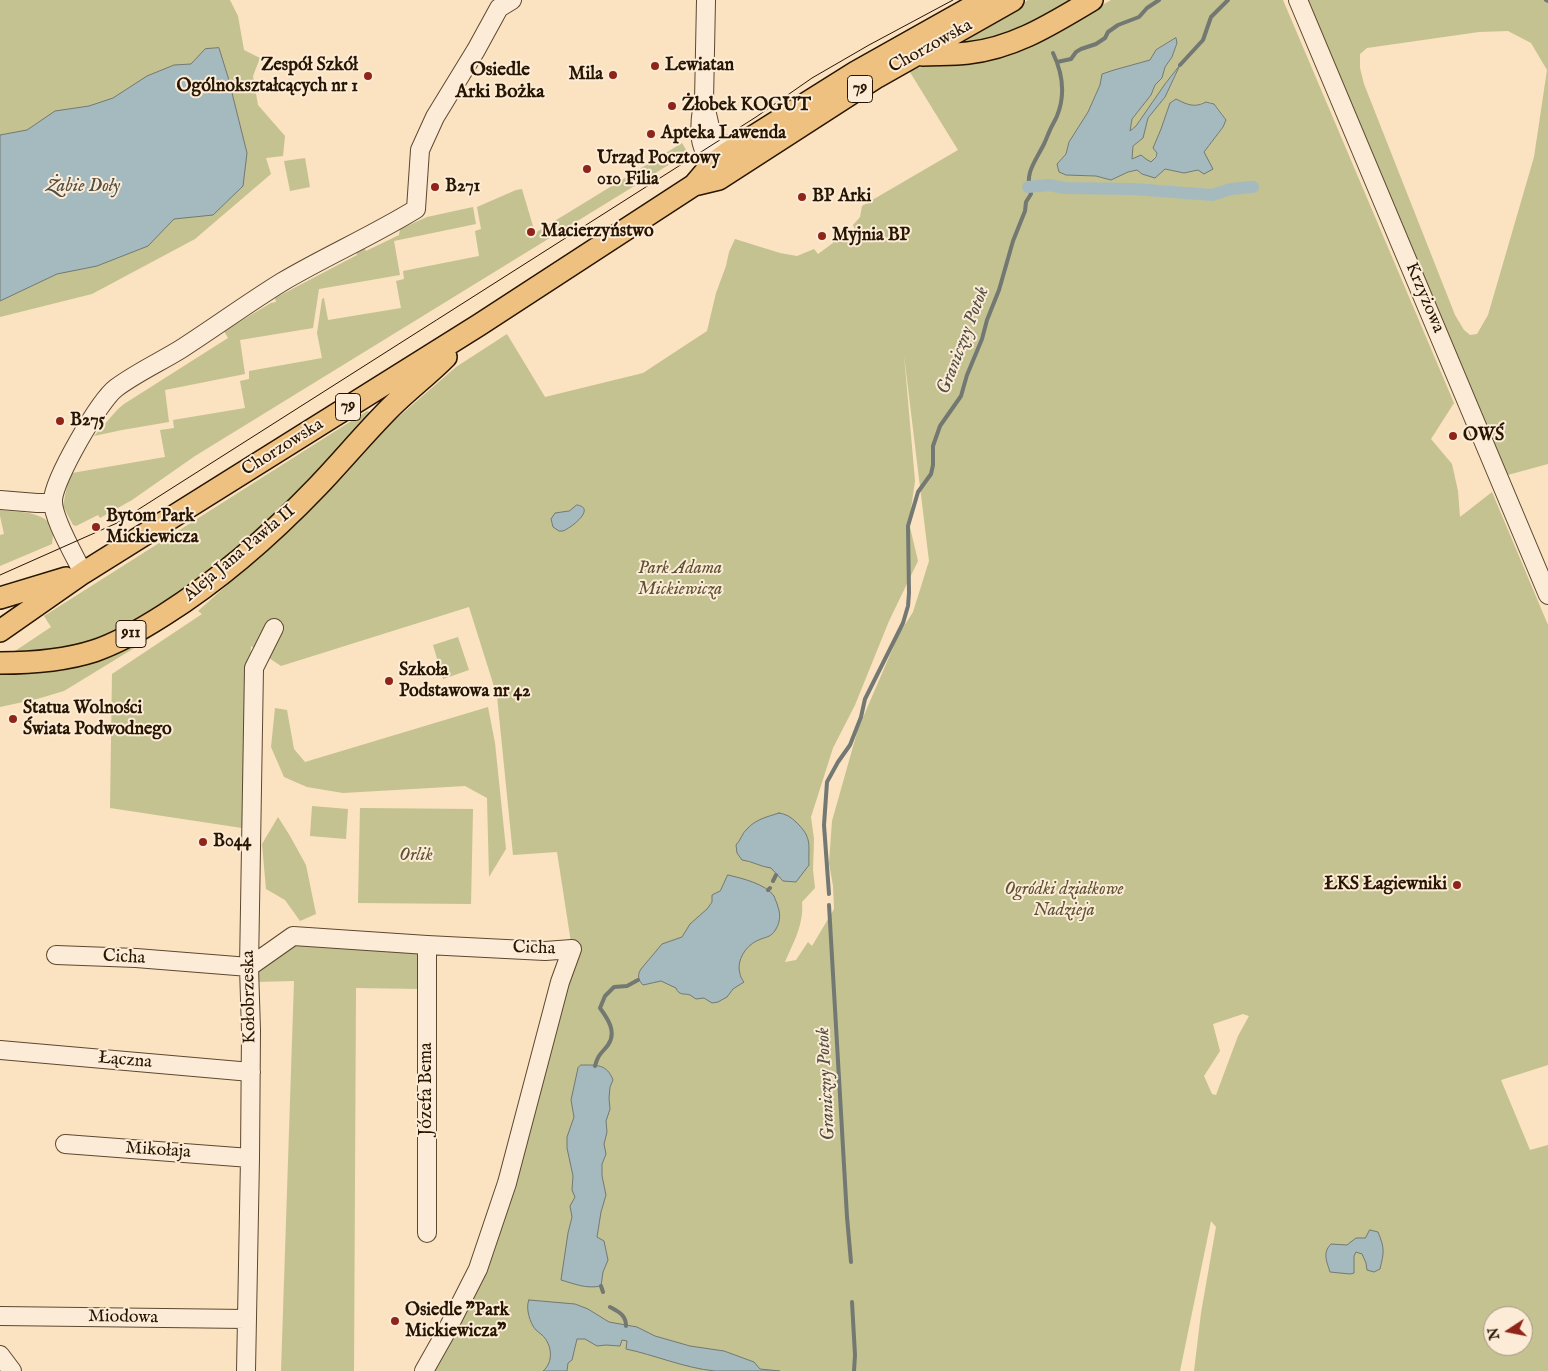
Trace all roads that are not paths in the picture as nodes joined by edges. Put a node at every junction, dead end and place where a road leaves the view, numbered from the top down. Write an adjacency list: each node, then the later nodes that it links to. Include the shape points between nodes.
1 (512, 0): 11 (street, via 499,8 420,150 416,209 283,282 115,389 77,444 57,485)
2 (706, 0): 8 (street, via 704,101 699,130 700,139)
3 (984, 0): 8 (main road, Chorzowska / 79, via 856,72)
4 (1013, 0): 7 (main road, Chorzowska / 79)
5 (1092, 0): 7 (main road, via 1020,40 968,53)
6 (1298, 0): 13 (street, Krzyżowa)
7 (917, 55): 8 (main road, Chorzowska / 79)
8 (723, 166): 9 (main road, Chorzowska / 79)
9 (479, 325): 12 (main road, Chorzowska / 79); 17 (main road, Aleja Jana Pawła II / 911, via 390,408 316,488 212,583 152,622 96,651 41,662)
10 (0, 500): 11 (street)
11 (53, 503): 12 (street)
12 (83, 573): 14 (main road); 16 (main road, Chorzowska / 79)
13 (1548, 595)
14 (0, 598)
15 (274, 628): 20 (street, Kołobrzeska, via 254,668)
16 (0, 631)
17 (0, 663)
18 (427, 945): 20 (street, Cicha, via 293,936); 25 (street, Józefa Bema); 31 (street, Cicha, via 545,951 572,949 560,982 507,1183 478,1269)
19 (56, 955): 20 (street, Cicha)
20 (249, 967): 22 (street, Kołobrzeska)
21 (0, 1050): 22 (street, Łączna)
22 (250, 1072): 24 (street, Kołobrzeska)
23 (65, 1144): 24 (street, Mikołaja)
24 (250, 1158): 27 (street, Kołobrzeska)
25 (426, 1233)
26 (0, 1316): 27 (street, Miodowa)
27 (246, 1319): 30 (street, Kołobrzeska)
28 (0, 1355): 29 (street)
29 (12, 1371)
30 (246, 1371)
31 (424, 1371)

